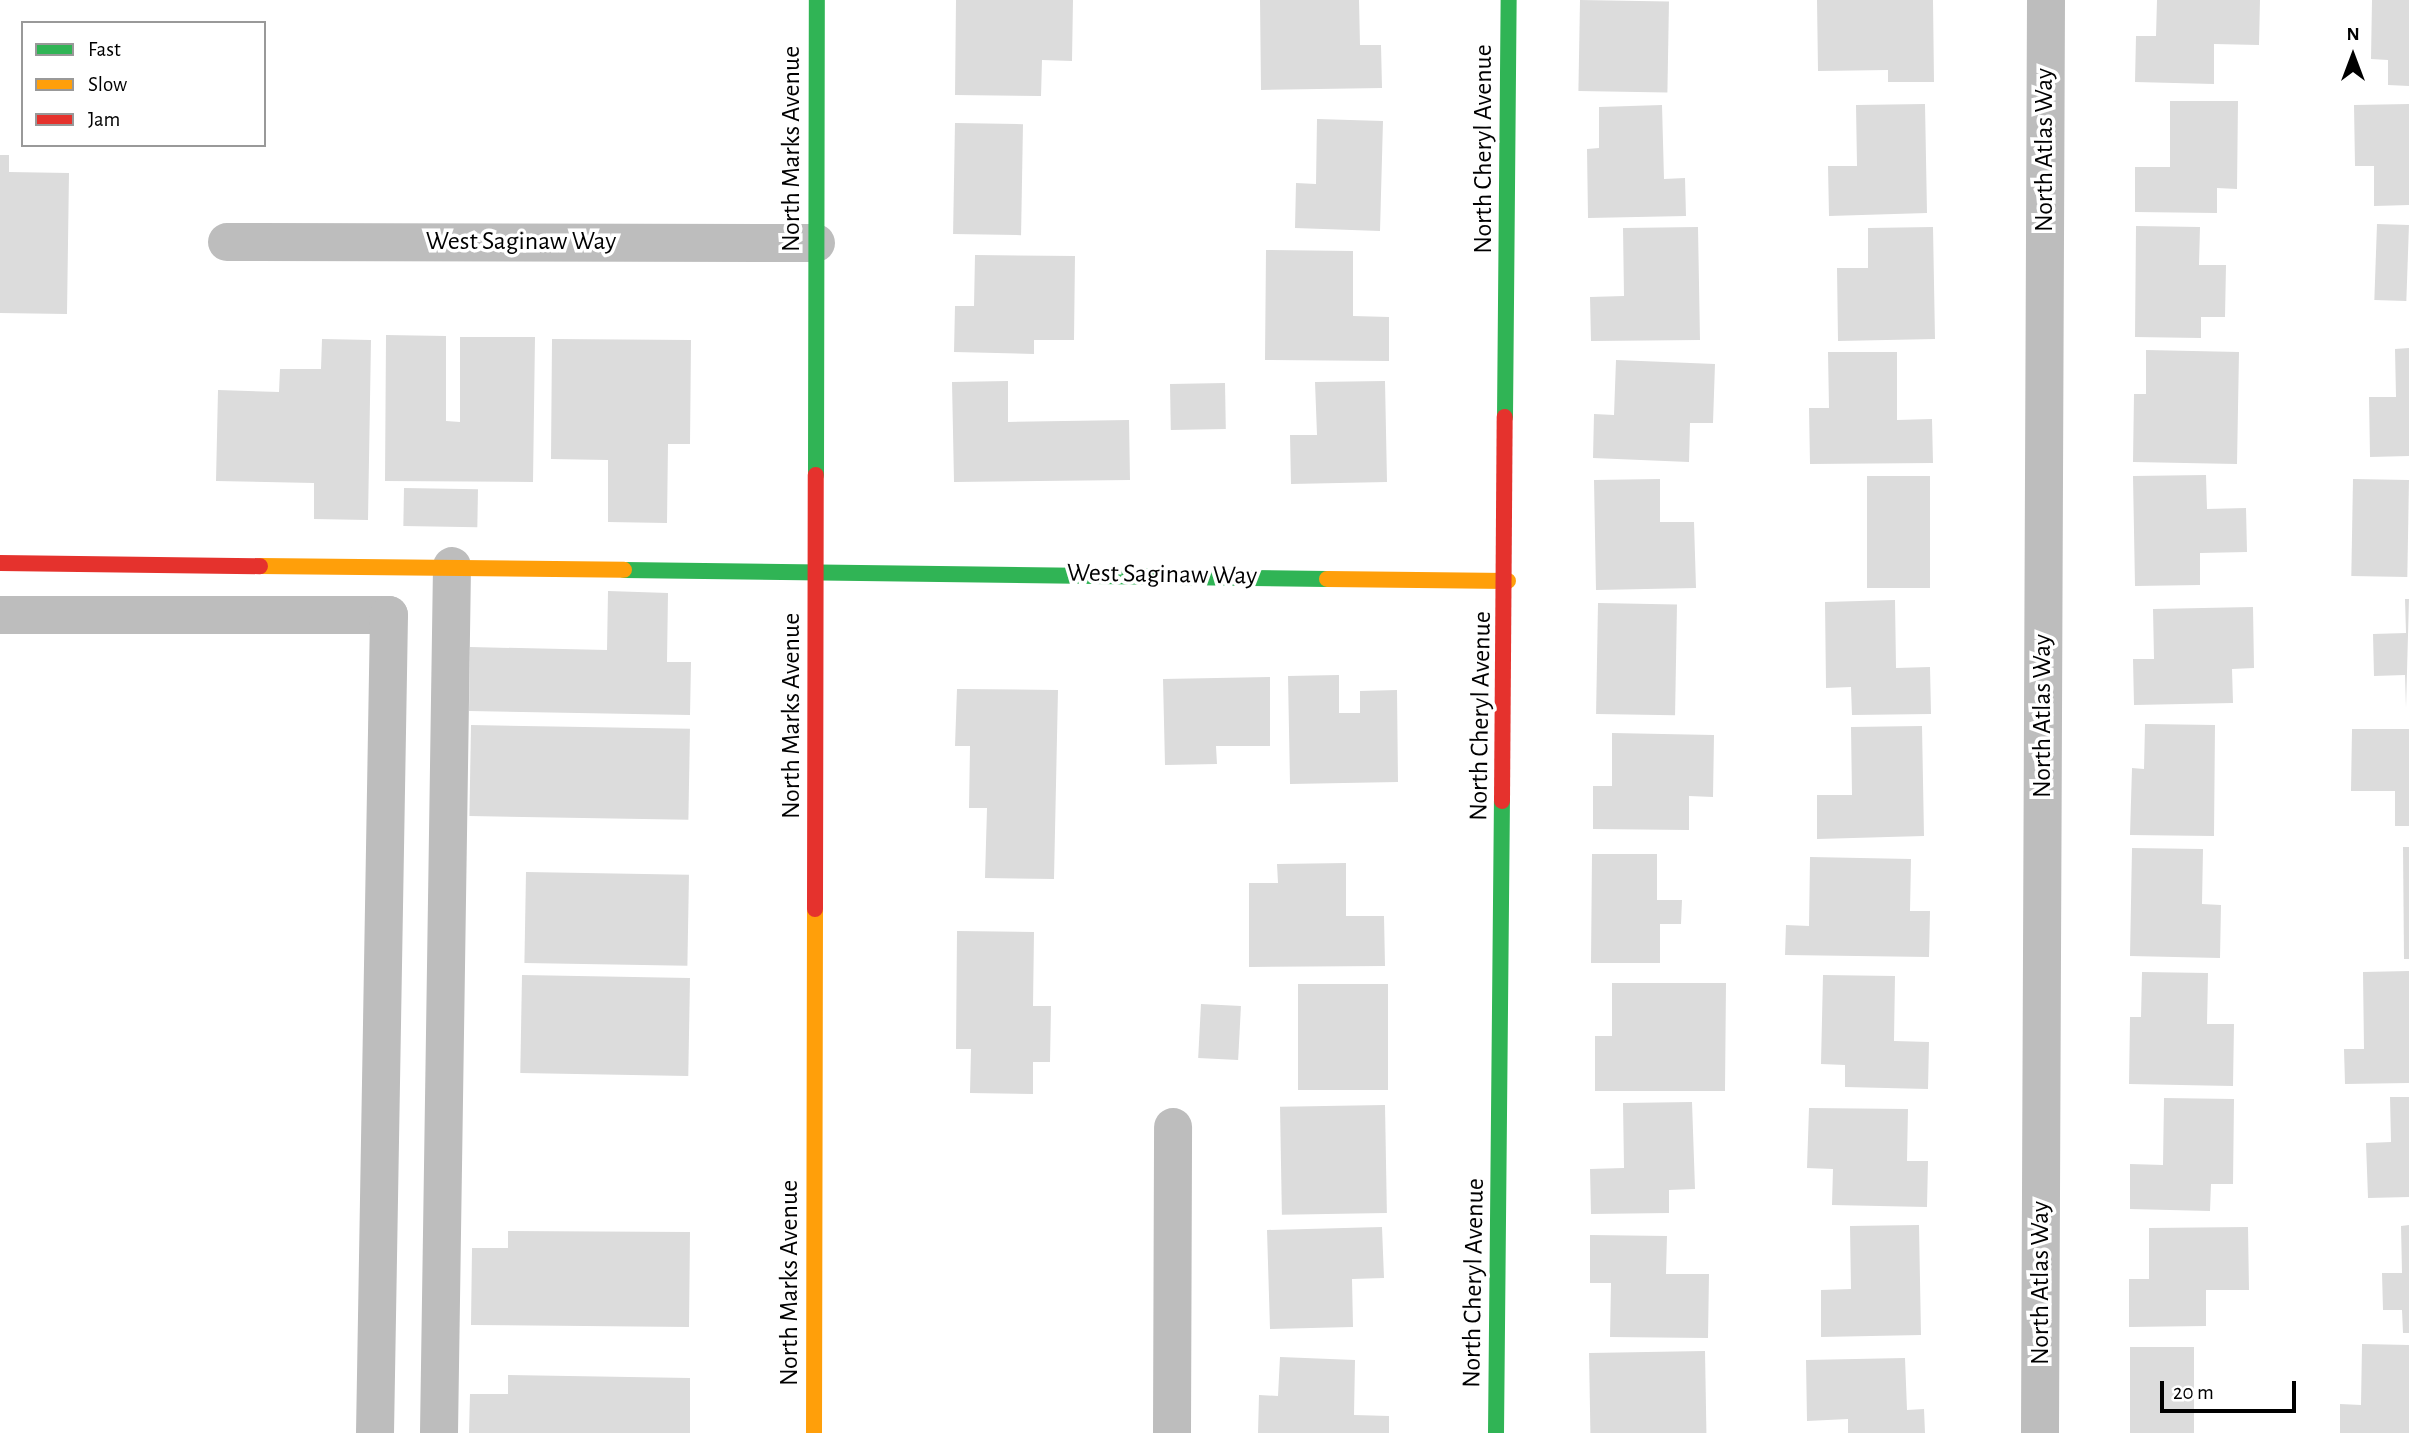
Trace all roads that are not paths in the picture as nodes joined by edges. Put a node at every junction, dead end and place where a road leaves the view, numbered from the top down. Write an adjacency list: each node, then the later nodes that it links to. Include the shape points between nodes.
1 (817, 0): 5 (street, North Marks Avenue)
2 (1509, 0): 9 (street, North Cheryl Avenue)
3 (2046, 0): 17 (street, North Atlas Way)
4 (227, 242): 5 (street, West Saginaw Way)
5 (816, 243): 8 (street, North Marks Avenue)
6 (0, 563): 7 (street, West Saginaw Way)
7 (452, 566): 8 (street, West Saginaw Way); 13 (street)
8 (817, 569): 9 (street, West Saginaw Way); 14 (street, North Marks Avenue)
9 (1508, 582): 16 (street, North Cheryl Avenue)
10 (0, 615): 12 (street, via 389,615)
11 (1172, 1127): 15 (street)
12 (375, 1433)
13 (439, 1433)
14 (814, 1433)
15 (1172, 1433)
16 (1496, 1433)
17 (2040, 1433)

